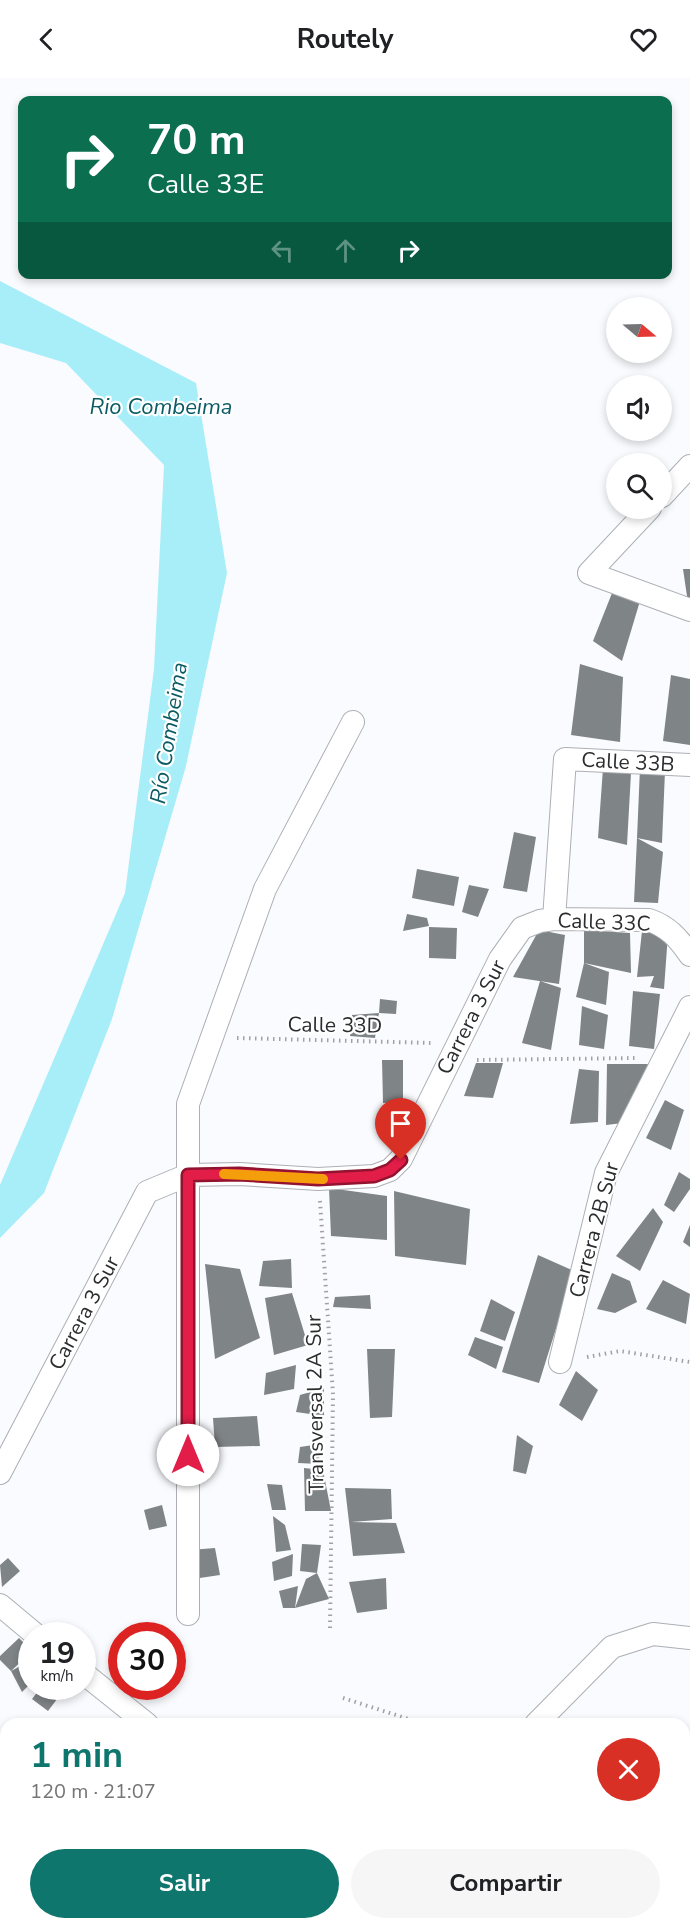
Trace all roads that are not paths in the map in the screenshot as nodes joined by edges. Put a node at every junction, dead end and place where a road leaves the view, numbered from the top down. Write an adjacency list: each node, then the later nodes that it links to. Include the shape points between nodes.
1 (690, 466): 2 (street)
2 (672, 485)
3 (640, 519): 4 (street, via 589,573)
4 (690, 610)
5 (353, 722): 10 (street, via 266,889 212,1037 188,1104)
6 (690, 765): 7 (street, Calle 33B, via 565,759)
7 (547, 920): 8 (street, Calle 33C, via 649,920 676,935); 10 (street, Carrera 3 Sur, via 522,928 511,940 401,1160 390,1170 374,1176 318,1179)
8 (690, 955)
9 (690, 1007): 11 (street, Carrera 2B Sur, via 606,1173)
10 (188, 1175): 12 (street, Carrera 3 Sur, via 147,1192); 14 (street)
11 (560, 1362)
12 (0, 1473)
13 (0, 1605): 15 (street)
14 (188, 1614)
15 (20, 1622)
16 (690, 1638): 19 (street, via 653,1634 612,1647)
17 (96, 1683): 18 (street)
18 (140, 1718)
19 (542, 1718)

